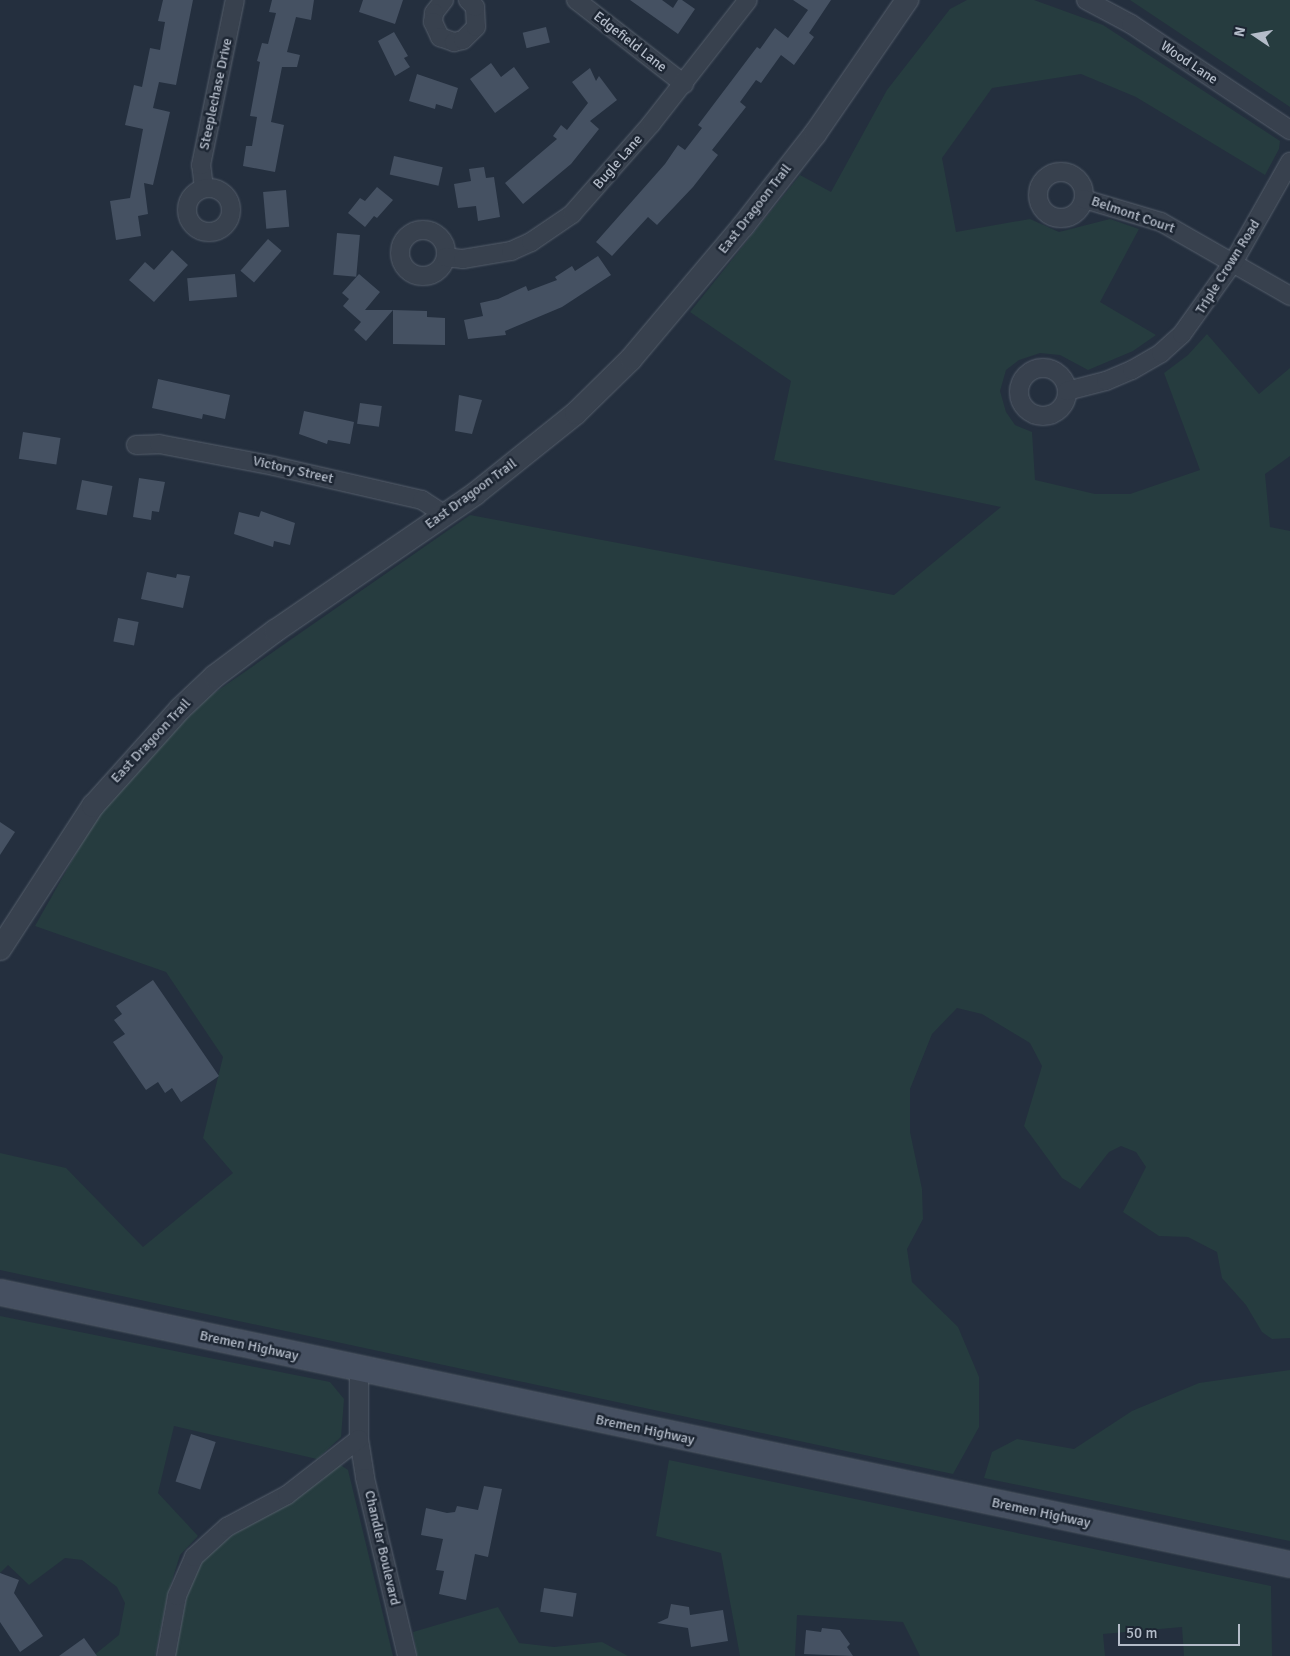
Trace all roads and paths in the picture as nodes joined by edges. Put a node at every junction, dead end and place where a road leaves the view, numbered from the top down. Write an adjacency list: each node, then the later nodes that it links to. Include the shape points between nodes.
1 (236, 0): 11 (street, Steeplechase Drive, via 201,166)
2 (444, 0): 7 (street, via 434,13 433,22 440,37 454,42 471,34 476,27 478,18)
3 (576, 0): 8 (street, Edgefield Lane)
4 (748, 0): 8 (street, Bugle Lane)
5 (907, 0): 18 (street, East Dragoon Trail, via 815,134 743,226 630,359 553,432)
6 (1086, 0): 9 (street, Wood Lane, via 1131,24)
7 (471, 1)
8 (684, 84): 13 (street, Bugle Lane, via 572,214 553,229 511,251 463,259)
9 (1290, 130)
10 (1290, 162): 14 (street, Triple Crown Road)
11 (204, 188)
12 (1084, 199): 14 (street, Belmont Court, via 1161,222)
13 (446, 257)
14 (1234, 261): 15 (street, Belmont Court); 16 (street, Triple Crown Road, via 1204,308 1161,353 1106,381)
15 (1290, 296)
16 (1067, 391)
17 (136, 445): 18 (street, Victory Street, via 159,444 274,466 422,500)
18 (445, 514): 19 (street, East Dragoon Trail, via 249,650 180,709 93,806)
19 (0, 949)
20 (0, 1292): 21 (main road, Bremen Highway)
21 (359, 1369): 22 (street, Chandler Boulevard); 23 (main road, Bremen Highway)
22 (359, 1439): 24 (street, via 313,1477 227,1527 204,1546 182,1581); 25 (street, Chandler Boulevard)
23 (1290, 1564)
24 (166, 1656)
25 (407, 1656)

